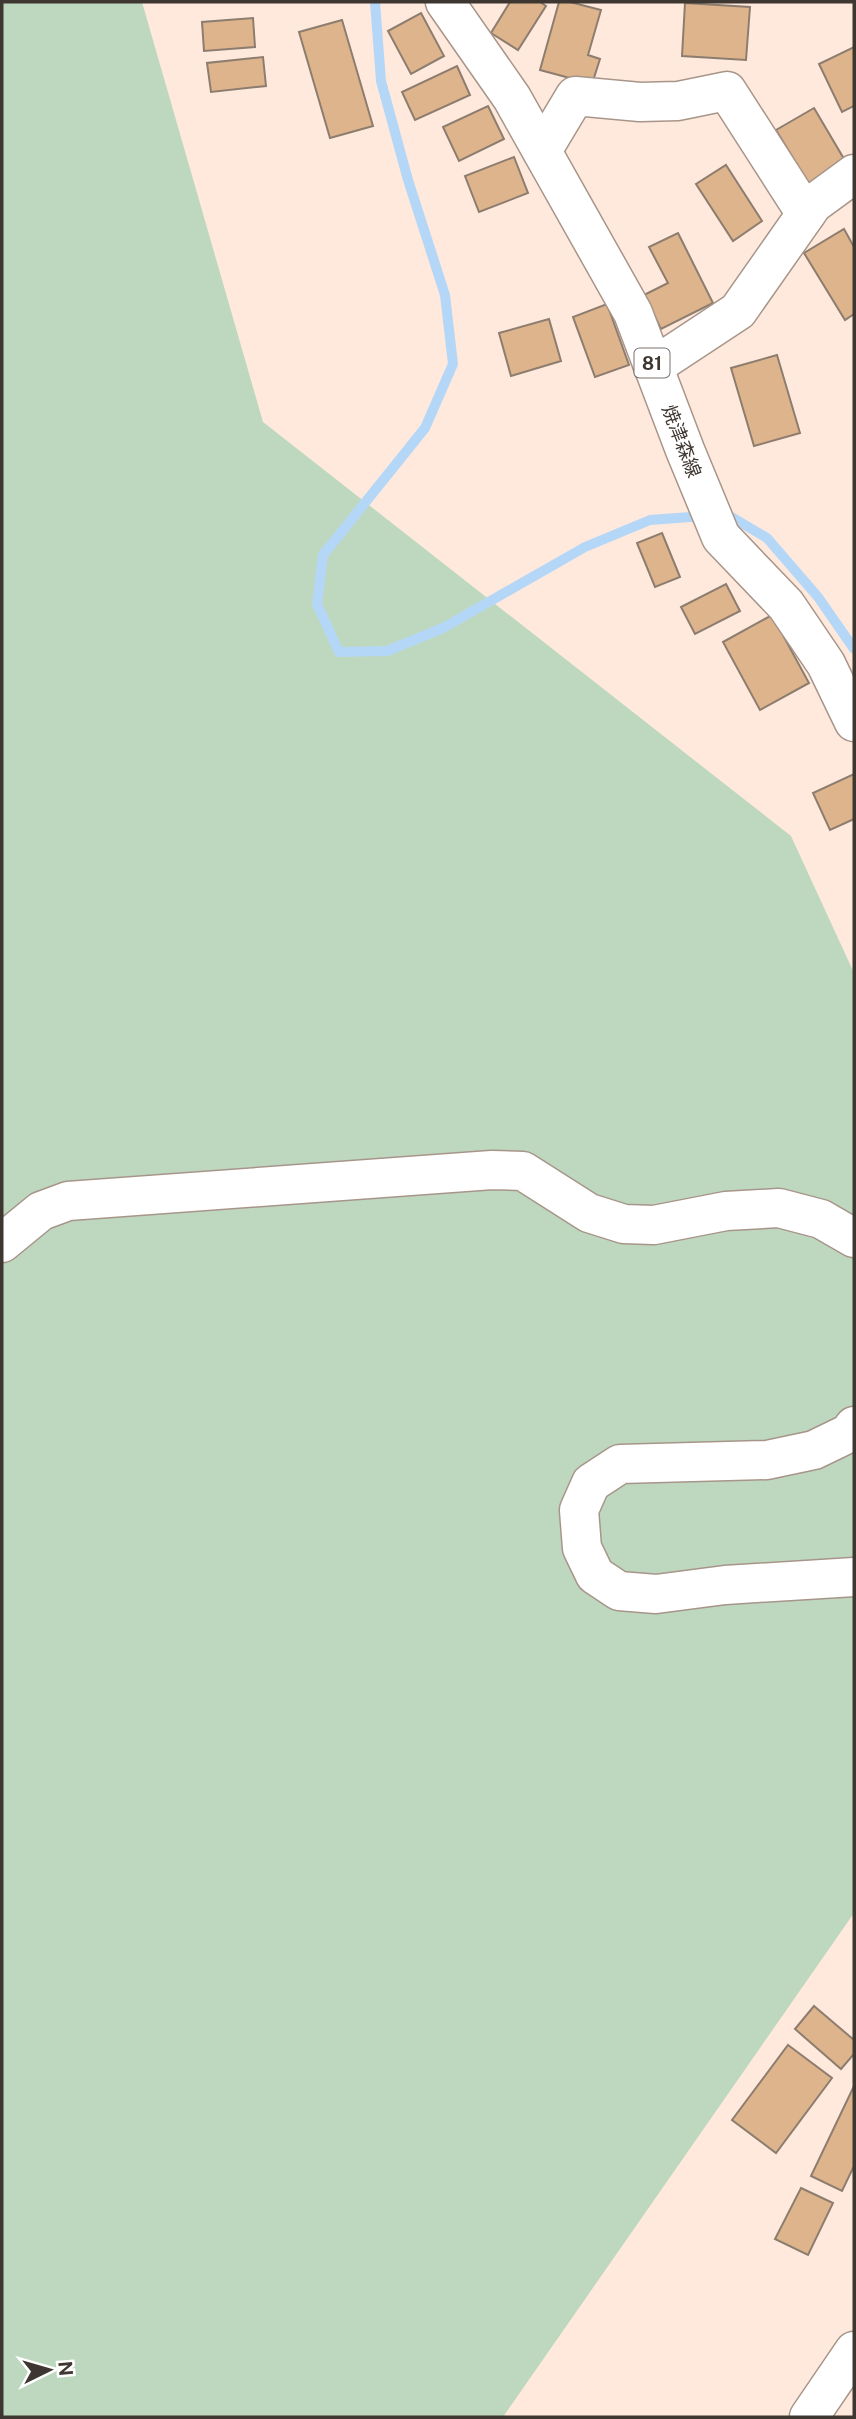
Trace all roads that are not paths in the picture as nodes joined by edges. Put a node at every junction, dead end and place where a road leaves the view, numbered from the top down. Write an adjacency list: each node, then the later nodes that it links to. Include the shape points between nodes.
1 (445, 2): 2 (street, 焼津森線 / 81, via 512,98)
2 (542, 152): 4 (street, via 575,96 678,101 727,91); 5 (street, 焼津森線 / 81, via 634,313)
3 (854, 174): 4 (street)
4 (806, 214): 5 (street, via 738,311)
5 (653, 367): 6 (street, 焼津森線 / 81, via 721,537 786,605)
6 (851, 707)
7 (41, 1211): 8 (street); 9 (street, via 68,1201 523,1171 589,1213 624,1224 654,1225 726,1211 779,1208 821,1219); 10 (street)
8 (2, 1222)
9 (854, 1238)
10 (2, 1243)
11 (854, 1426): 12 (street, via 814,1450 767,1460 621,1464 591,1483 579,1510 582,1548 595,1575 619,1591 656,1594)
12 (854, 1577)
13 (854, 2351): 14 (street)
14 (808, 2417)

